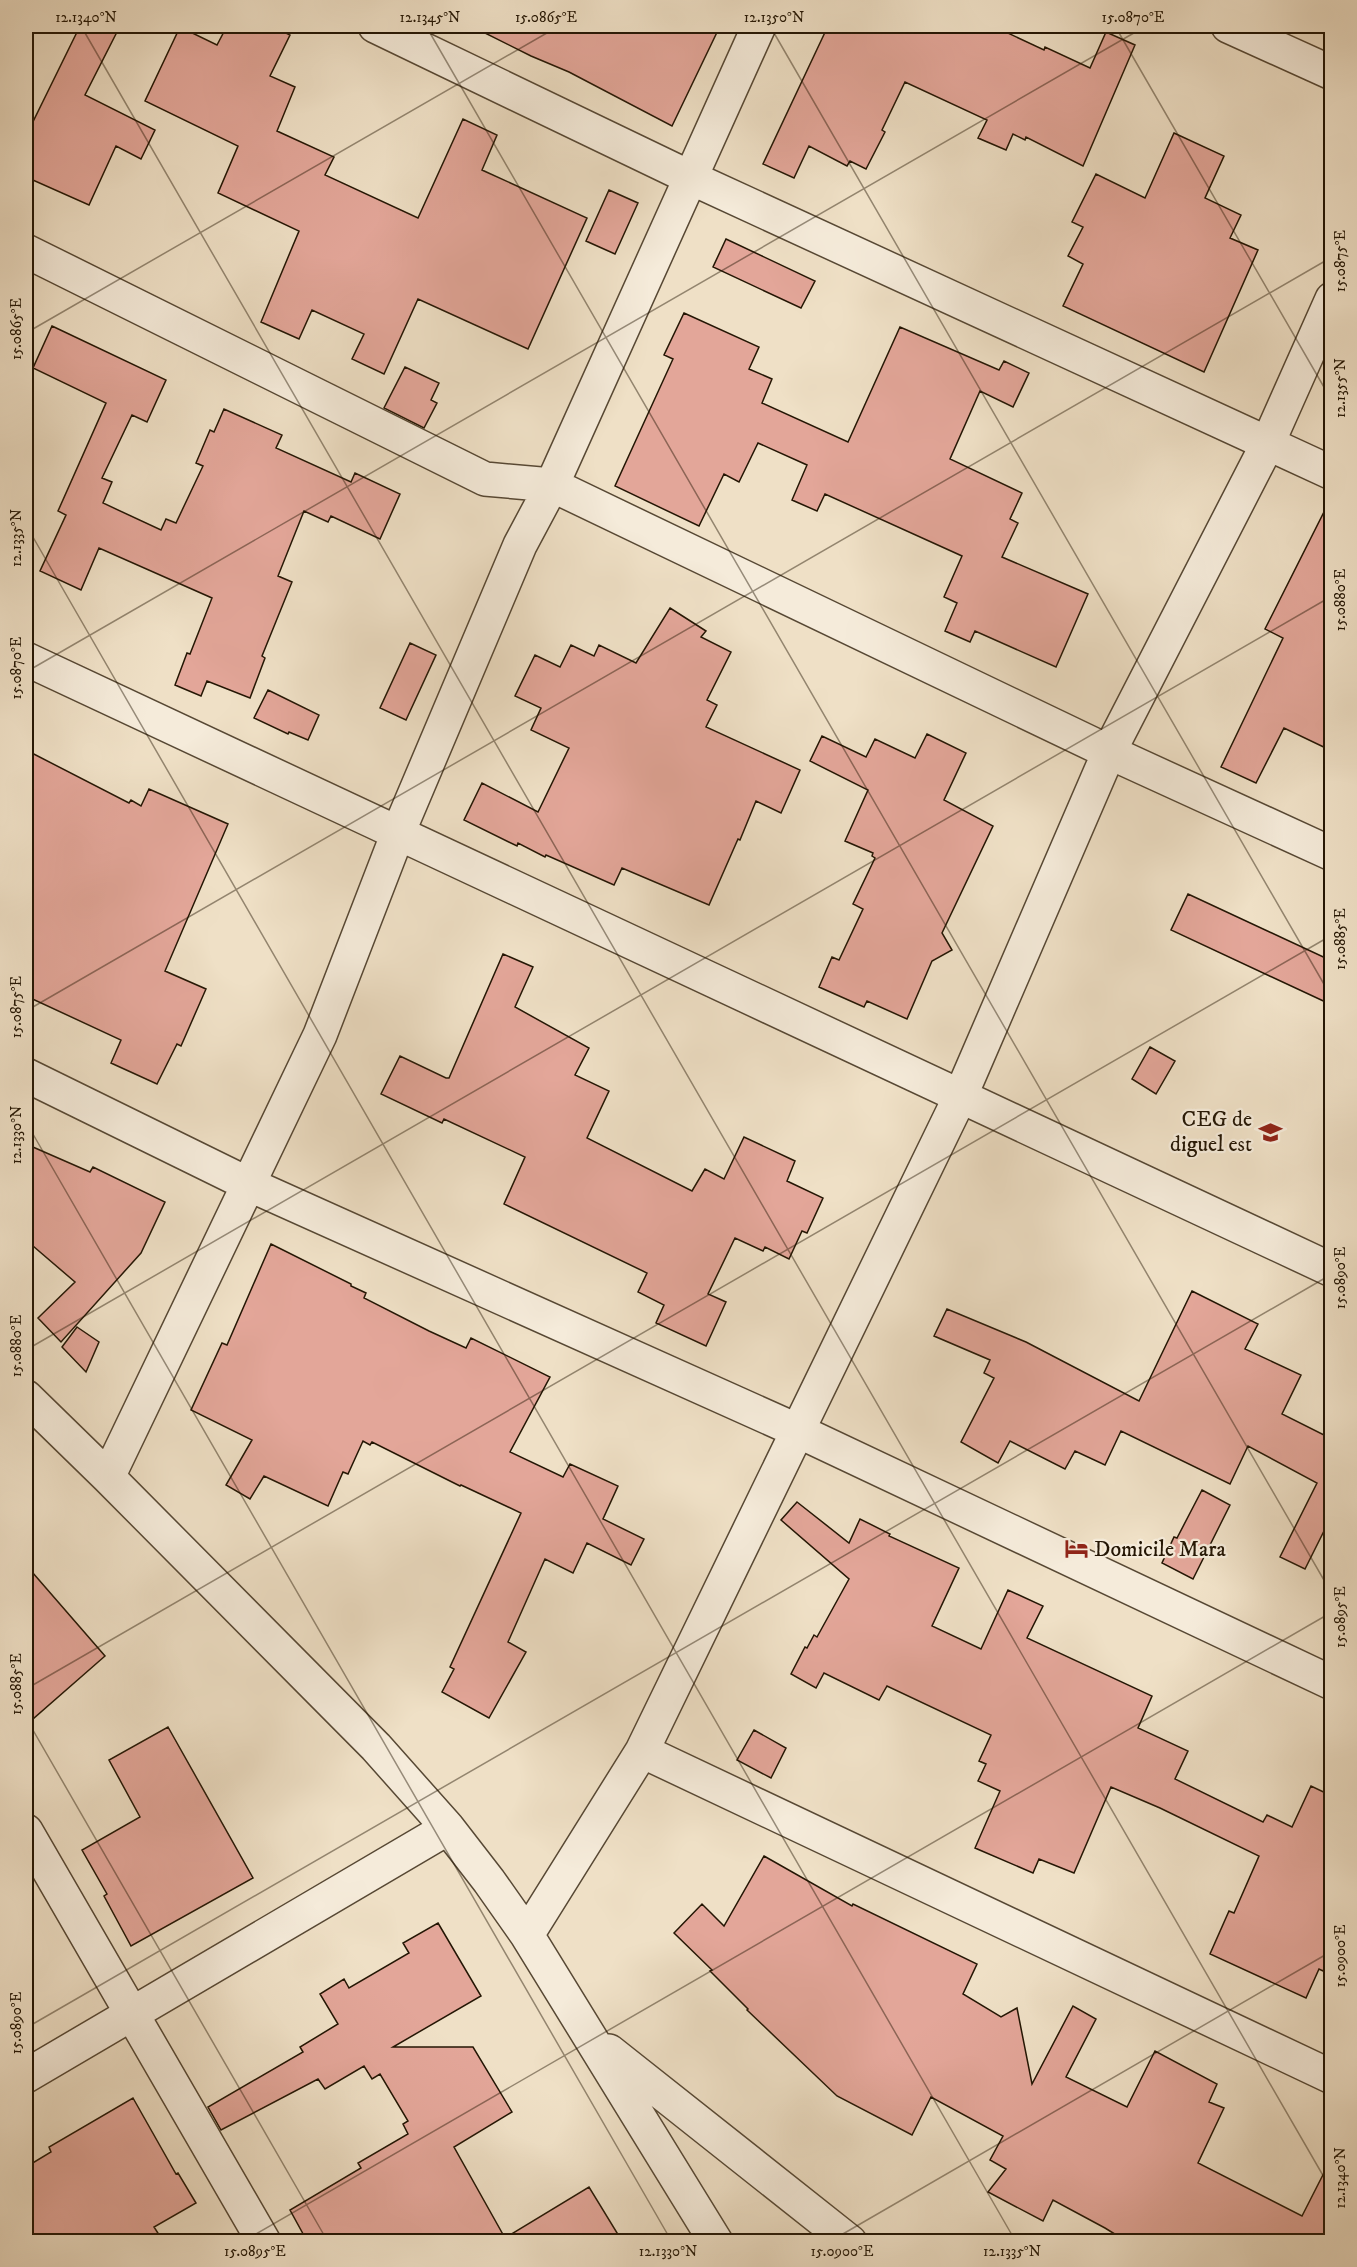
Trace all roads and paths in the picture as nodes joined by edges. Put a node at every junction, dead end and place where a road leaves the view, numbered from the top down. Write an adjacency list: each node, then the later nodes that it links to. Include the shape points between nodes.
1 (375, 26): 5 (street)
2 (759, 26): 5 (street)
3 (1228, 26): 4 (street)
4 (1332, 73)
5 (689, 177): 8 (street); 10 (street)
6 (26, 251): 10 (street, via 485,479)
7 (1332, 299): 8 (street)
8 (1267, 445): 9 (street); 12 (street)
9 (1332, 473)
10 (552, 485): 12 (street); 13 (street, via 520,545)
11 (26, 659): 13 (street)
12 (1109, 752): 14 (street); 16 (street)
13 (398, 833): 16 (street); 17 (street, via 320,1035)
14 (1332, 854)
15 (26, 1075): 17 (street)
16 (960, 1097): 18 (street); 20 (street)
17 (248, 1184): 20 (street); 21 (street)
18 (1332, 1270)
19 (26, 1397): 21 (street)
20 (796, 1430): 22 (street); 23 (street)
21 (108, 1477): 24 (street, via 368,1739)
22 (1332, 1683)
23 (642, 1751): 26 (street); 30 (street)
24 (448, 1828): 26 (street); 27 (street)
25 (26, 1831): 27 (street)
26 (527, 1935): 28 (street)
27 (133, 2014): 29 (street); 31 (street)
28 (592, 2037): 32 (street); 33 (street)
29 (26, 2076)
30 (1332, 2078)
31 (264, 2241)
32 (716, 2241)
33 (850, 2241)

